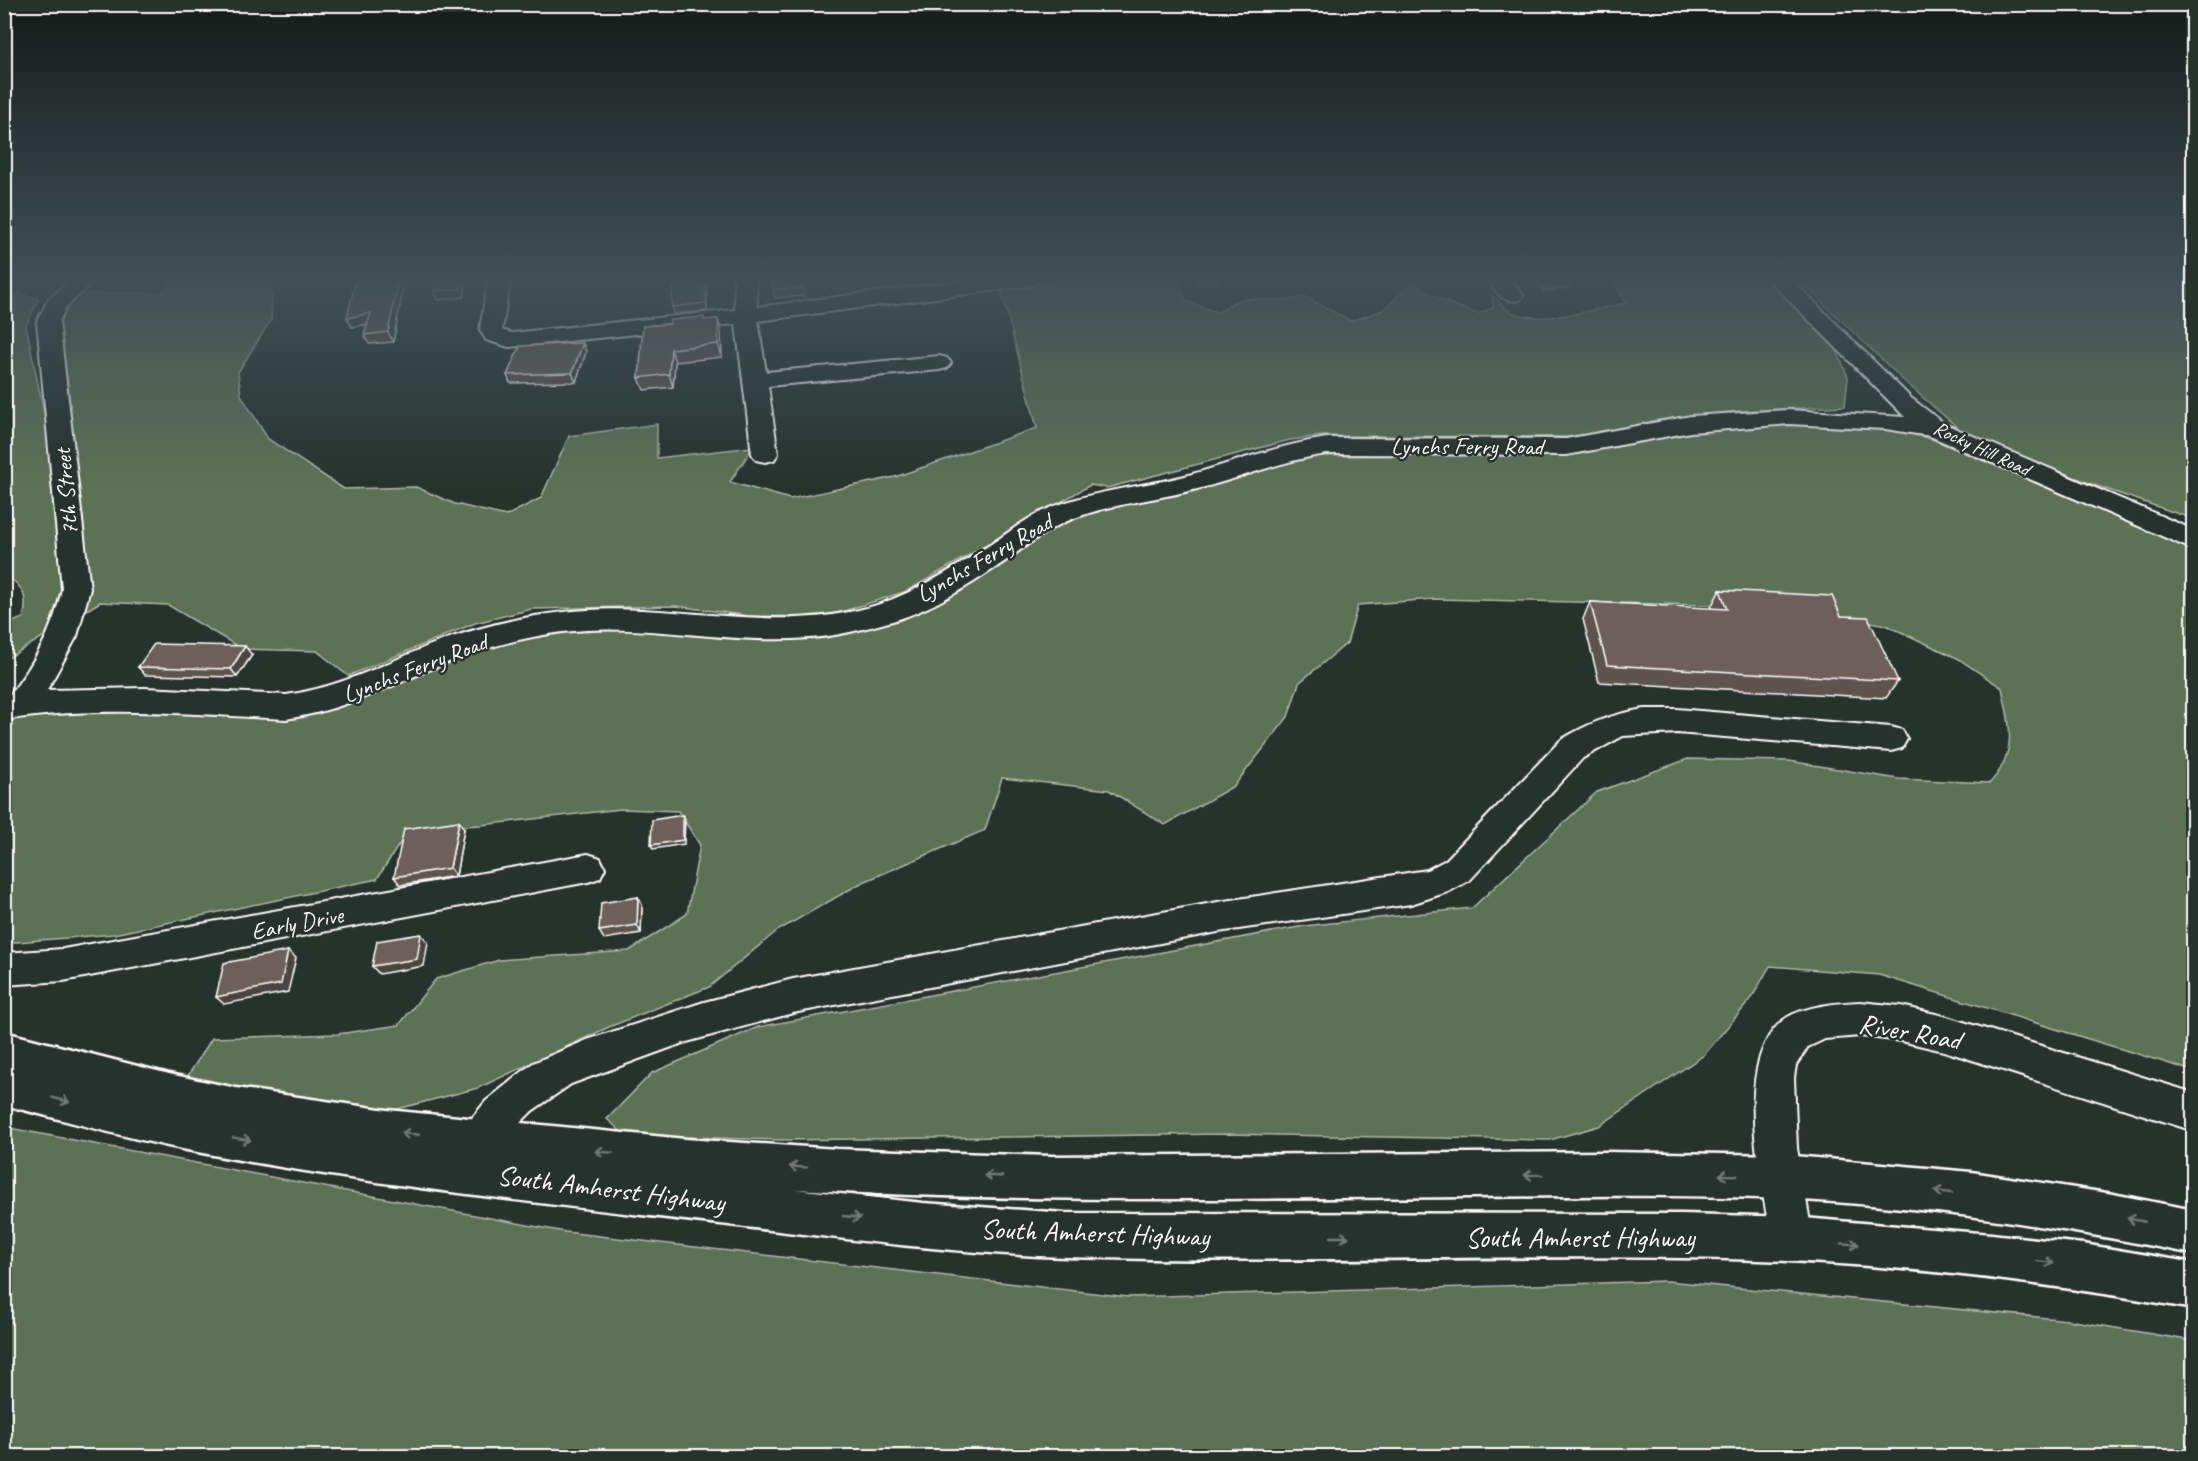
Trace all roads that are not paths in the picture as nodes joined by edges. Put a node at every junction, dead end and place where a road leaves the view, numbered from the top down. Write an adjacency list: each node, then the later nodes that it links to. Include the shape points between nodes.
1 (51, 347): 9 (street, 7th Street, via 76,589 61,643 39,680)
2 (750, 347): 5 (street)
3 (1847, 347): 6 (street, Rocky Hill Road, via 1902,403)
4 (939, 363): 5 (street)
5 (754, 380): 7 (street)
6 (1936, 429): 8 (street, Rocky Hill Road); 9 (street, Lynchs Ferry Road, via 1789,417 1691,424 1566,447 1299,449 1188,483 1053,517 948,584 890,611 823,628 788,630 657,618 565,622 466,644 340,697 310,705 89,700)
7 (765, 454)
8 (2193, 541)
9 (12, 707)
10 (1891, 739): 16 (street, via 1677,721 1619,725 1572,749 1458,870 1436,882 1218,917 724,1012 571,1064 540,1081 510,1103)
11 (588, 868): 12 (street, Early Drive, via 63,965)
12 (4, 969)
13 (4, 1051): 16 (main road, South Amherst Highway, one-way to 13, via 387,1131 169,1094)
14 (4, 1085): 16 (main road, South Amherst Highway, one-way to 16, via 184,1129 320,1152)
15 (2193, 1112): 17 (street, River Road, via 1906,1024 1876,1019 1819,1022 1786,1042 1778,1058 1774,1079 1775,1122)
16 (469, 1154): 17 (main road, South Amherst Highway, one-way to 16, via 1595,1174 1052,1178); 19 (main road, South Amherst Highway, one-way to 19, via 622,1191 923,1225 1065,1235)
17 (1783, 1177): 18 (main road, South Amherst Highway, one-way to 17, via 1971,1194); 19 (street, River Road)
18 (2193, 1232)
19 (1792, 1239): 20 (main road, South Amherst Highway, one-way to 20, via 1991,1256)
20 (2193, 1286)

